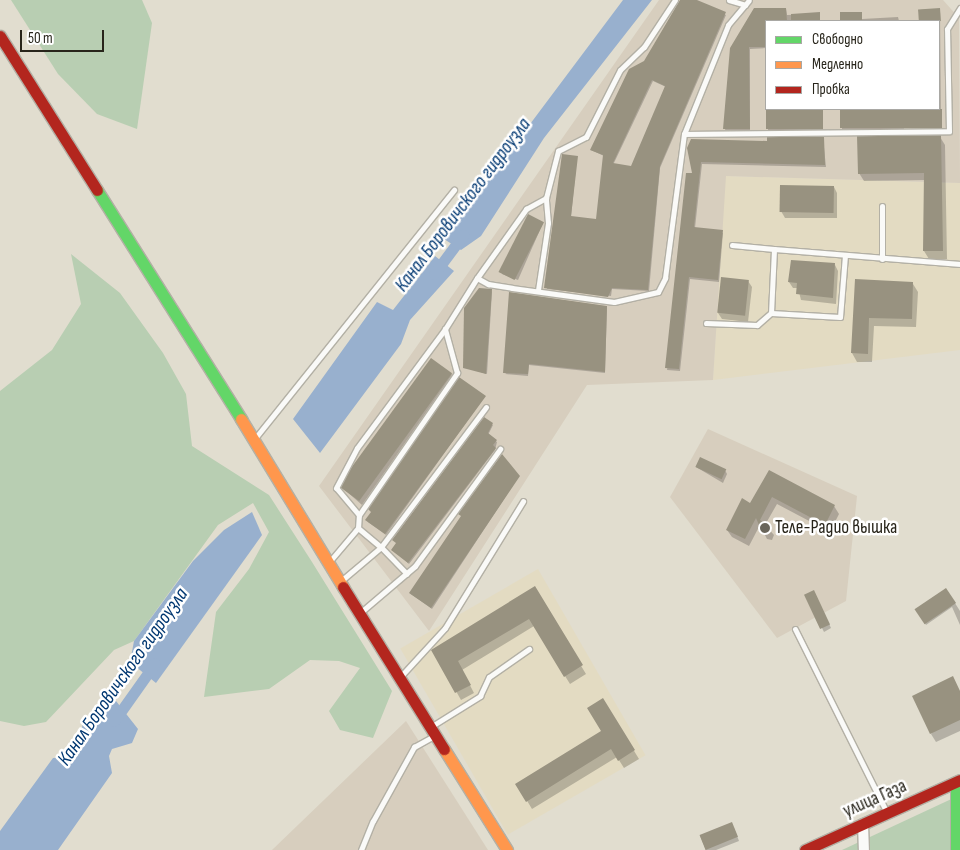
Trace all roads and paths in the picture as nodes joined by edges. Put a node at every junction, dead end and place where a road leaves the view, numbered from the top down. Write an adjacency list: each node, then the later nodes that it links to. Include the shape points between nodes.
1 (675, 0): 8 (lane, via 644,47 620,70 586,137 558,151)
2 (729, 0): 3 (lane)
3 (747, 2): 6 (lane, via 728,26)
4 (960, 8): 6 (lane, via 947,29 949,131)
5 (0, 36): 21 (main road)
6 (684, 134): 16 (lane, via 665,278 658,292 614,302)
7 (454, 190): 21 (lane)
8 (546, 198): 15 (lane, via 526,209); 16 (lane, via 548,223)
9 (882, 206): 13 (lane)
10 (732, 245): 11 (lane)
11 (774, 248): 12 (lane); 17 (lane)
12 (845, 255): 13 (lane); 17 (lane, via 840,317)
13 (882, 260): 14 (lane)
14 (960, 264)
15 (477, 278): 16 (lane, via 488,284); 19 (lane)
16 (538, 290)
17 (771, 313): 18 (lane, via 756,325)
18 (706, 323)
19 (446, 329): 24 (lane, via 457,373); 24 (lane, via 357,448 336,488)
20 (486, 407): 26 (lane)
21 (254, 439): 27 (main road)
22 (500, 449): 28 (lane)
23 (523, 502): 33 (lane, via 445,628)
24 (359, 515): 25 (lane)
25 (358, 528): 26 (lane); 27 (lane)
26 (381, 547): 28 (lane); 29 (lane)
27 (328, 563): 29 (main road)
28 (407, 574): 30 (lane)
29 (339, 582): 30 (main road)
30 (359, 614): 33 (main road)
31 (795, 629): 36 (lane)
32 (528, 649): 34 (lane, via 490,677 480,696)
33 (399, 678): 34 (main road)
34 (432, 732): 38 (lane, via 414,747 373,821); 39 (main road)
35 (958, 781): 36 (main road, улица Газа); 42 (main road)
36 (887, 814): 37 (main road, улица Газа)
37 (863, 824): 40 (main road, улица Газа); 41 (street)
38 (361, 850)
39 (507, 850)
40 (805, 850)
41 (864, 850)
42 (956, 850)

